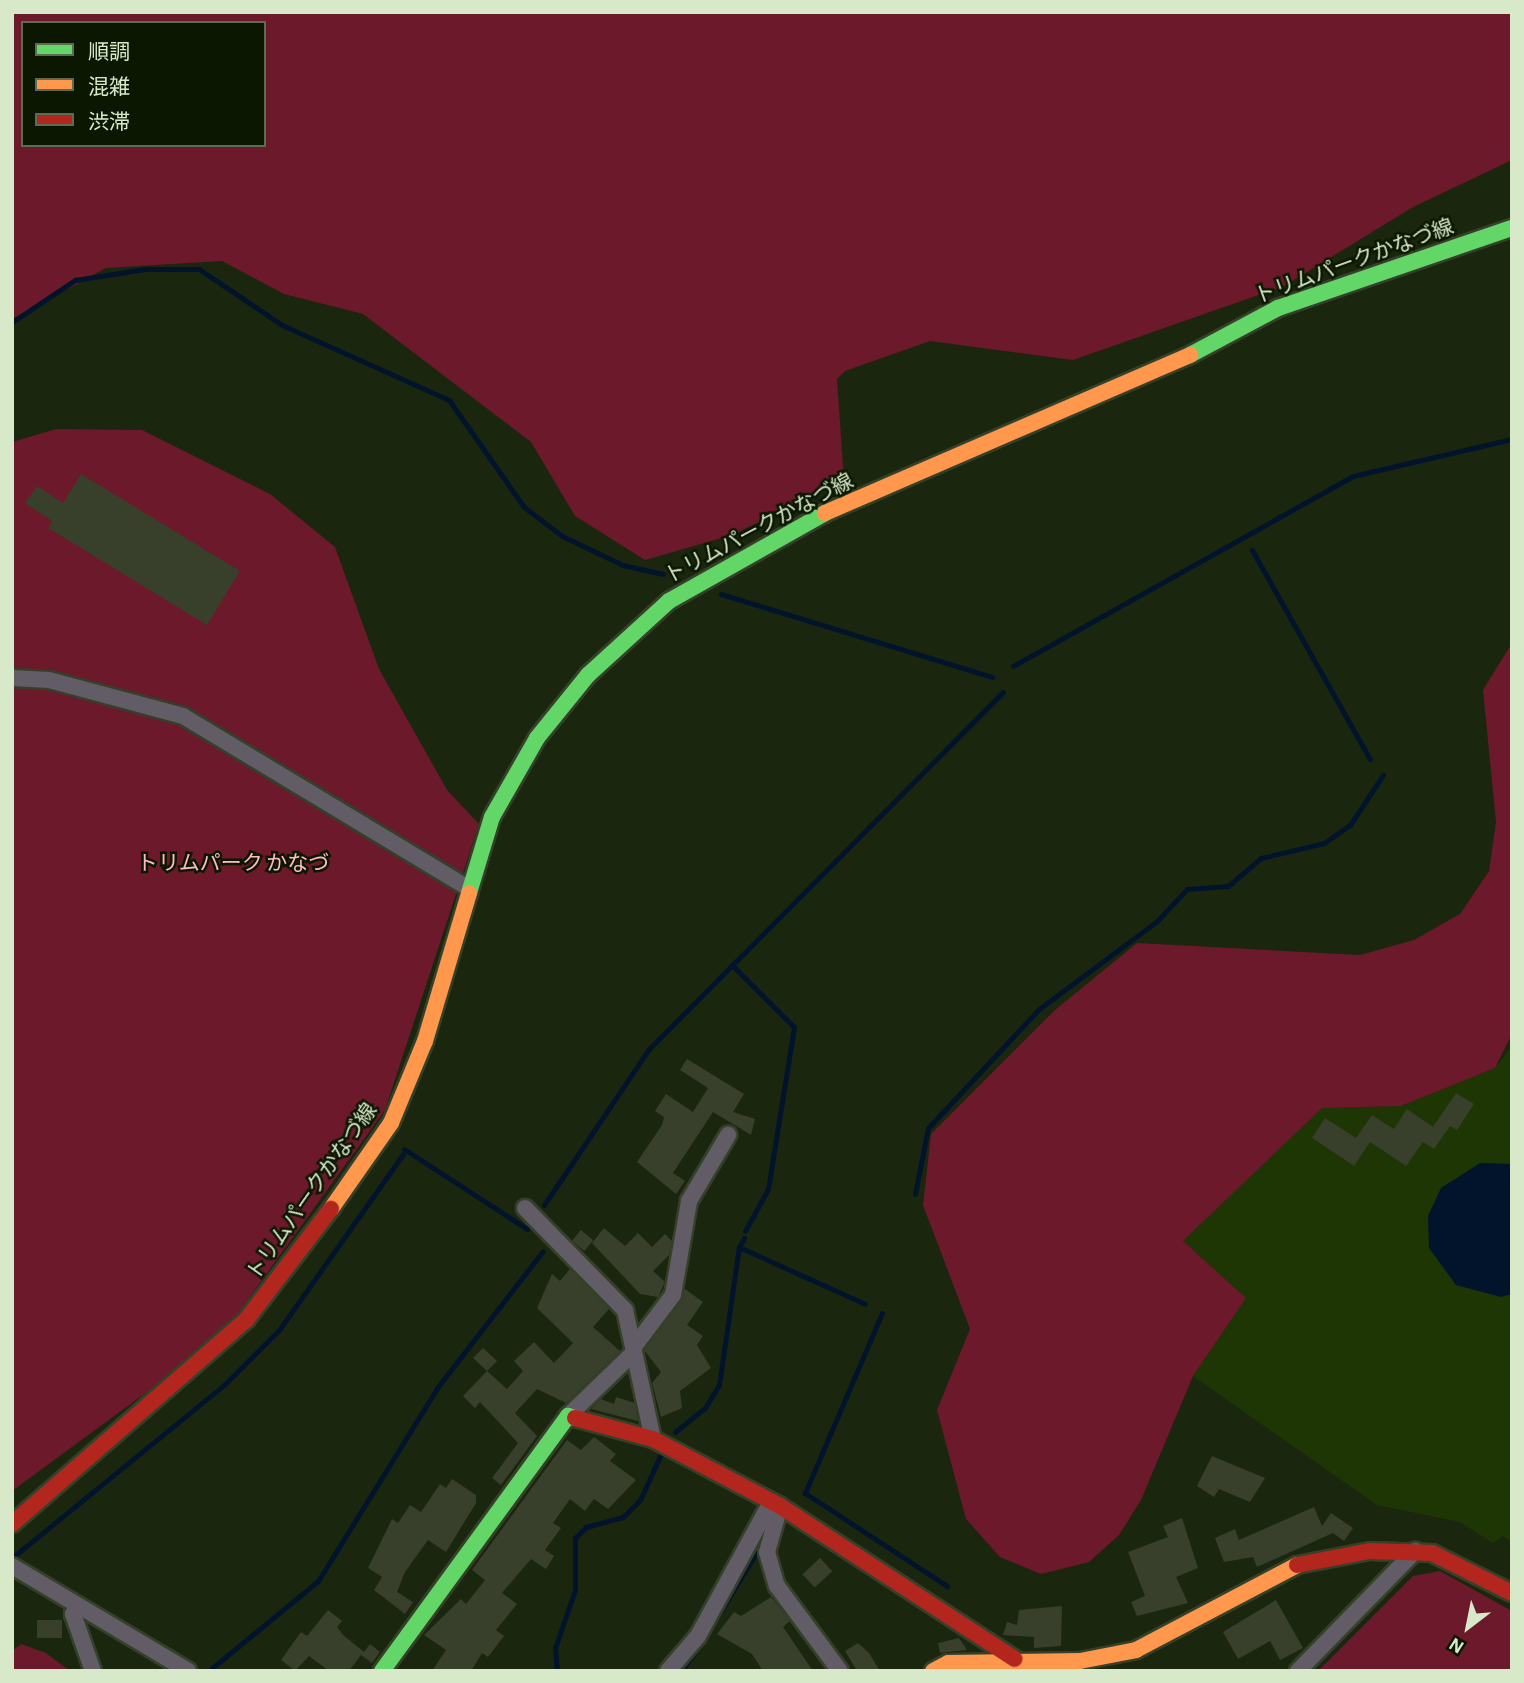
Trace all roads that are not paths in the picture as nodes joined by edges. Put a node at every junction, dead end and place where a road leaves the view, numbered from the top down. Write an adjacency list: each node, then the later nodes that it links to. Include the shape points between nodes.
1 (1512, 228): 3 (main road, トリムパークかなづ線, via 1278,308 1196,352 817,517 669,601 588,675 537,738 492,817)
2 (12, 678): 3 (street, via 48,680 183,716)
3 (468, 888): 10 (main road, トリムパークかなづ線, via 425,1041 391,1123 313,1235 246,1320)
4 (728, 1135): 6 (street, via 689,1202 673,1295)
5 (525, 1208): 6 (street, via 615,1295)
6 (632, 1352): 7 (street); 8 (street)
7 (568, 1416): 8 (main road); 18 (main road)
8 (653, 1439): 9 (main road)
9 (776, 1504): 15 (main road); 19 (street, via 698,1636); 20 (street, via 767,1552 777,1586)
10 (12, 1524)
11 (1415, 1551): 13 (main road, via 1451,1558); 15 (main road, via 1310,1559 1208,1618 1136,1650 1080,1661); 22 (street)
12 (12, 1566): 14 (street)
13 (1512, 1593)
14 (80, 1609): 16 (street, via 73,1615); 17 (street)
15 (1015, 1659): 21 (main road, via 948,1663)
16 (93, 1671)
17 (188, 1671)
18 (382, 1671)
19 (668, 1671)
20 (840, 1671)
21 (933, 1671)
22 (1298, 1671)

